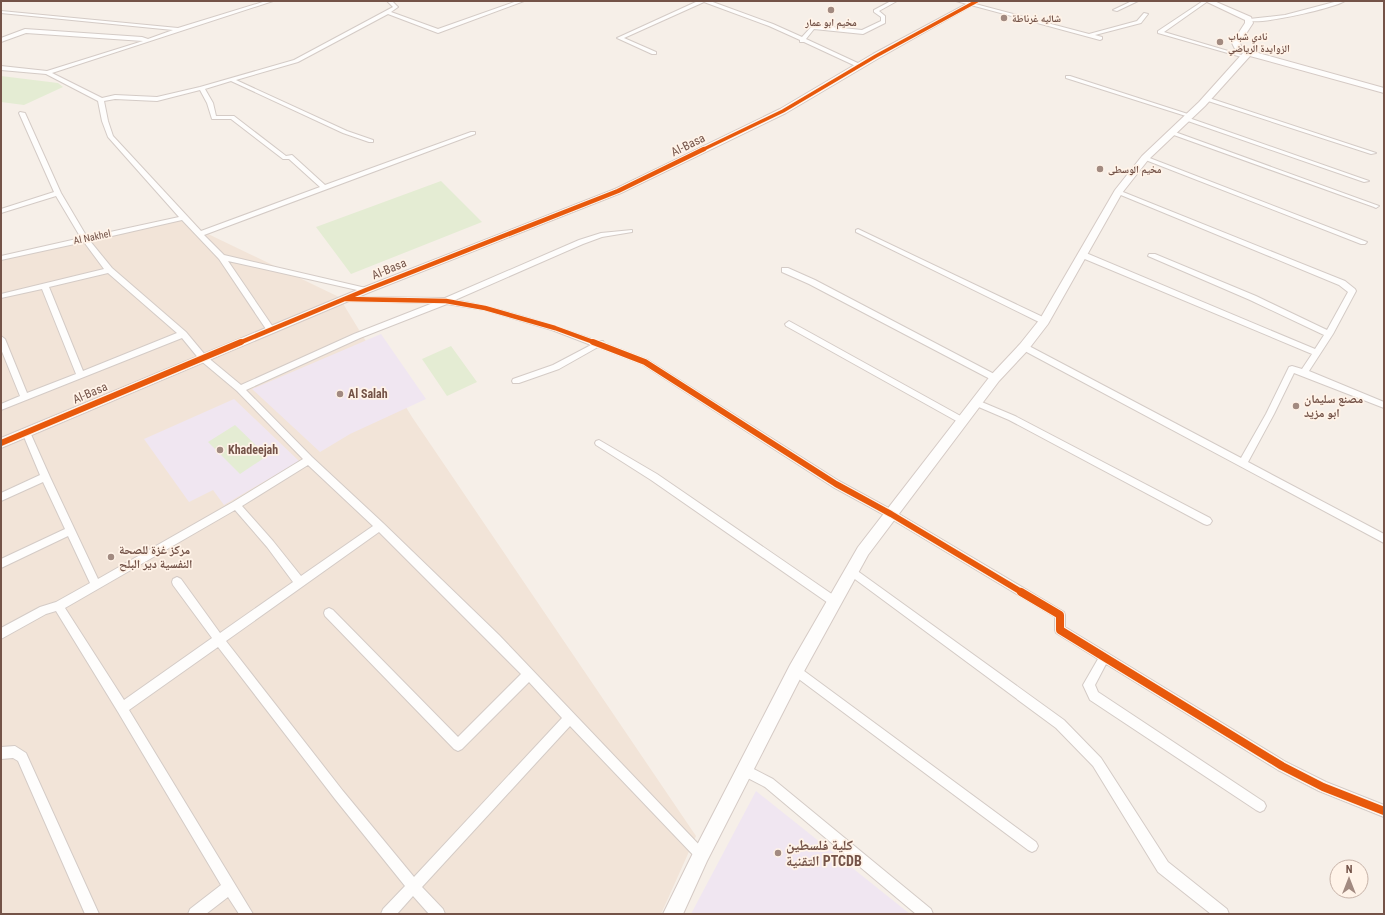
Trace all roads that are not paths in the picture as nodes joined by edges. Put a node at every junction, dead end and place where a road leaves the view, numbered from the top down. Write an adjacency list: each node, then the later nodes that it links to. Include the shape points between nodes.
1 (250, 1): 13 (street)
2 (271, 1): 13 (street)
3 (390, 1): 16 (street, via 396,7)
4 (522, 1): 16 (street, via 438,31)
5 (702, 1): 25 (street, via 620,38)
6 (706, 1): 24 (street, via 771,25)
7 (895, 1): 24 (street, via 876,11 883,16 883,22 863,32 813,27)
8 (958, 1): 12 (street)
9 (1136, 1): 14 (street)
10 (1207, 1): 18 (street, via 1243,15); 26 (street, via 1160,32)
11 (1343, 1): 18 (street, via 1304,12 1263,20)
12 (974, 3): 20 (street); 27 (street, Al-Basa)
13 (262, 4): 19 (street)
14 (1115, 10)
15 (1, 12): 19 (street)
16 (388, 12): 31 (street, via 296,61)
17 (1146, 14): 20 (street, via 1139,22)
18 (1249, 20): 26 (street, via 1236,43)
19 (180, 29): 23 (street)
20 (1086, 35): 21 (street)
21 (1100, 38)
22 (1, 40): 23 (street, via 25,31)
23 (148, 41): 29 (street)
24 (802, 41): 27 (street)
25 (654, 53)
26 (1246, 55): 33 (street); 34 (street)
27 (860, 66): 62 (street, Al-Basa, via 783,112 618,191)
28 (1, 68): 29 (street)
29 (48, 73): 35 (street)
30 (1068, 77): 37 (street)
31 (230, 79): 32 (street); 40 (street)
32 (202, 88): 35 (street, via 157,99 115,97); 44 (street, via 214,118 232,117 284,158 290,156)
33 (1384, 90)
34 (1207, 99): 37 (street); 41 (street)
35 (101, 100): 49 (street, via 110,136)
36 (22, 113): 46 (street)
37 (1189, 117): 39 (street); 43 (street)
38 (473, 133): 44 (street)
39 (1173, 133): 42 (street); 47 (street)
40 (371, 142)
41 (1373, 153)
42 (1145, 158): 45 (street); 54 (street)
43 (1366, 181)
44 (324, 188): 52 (street)
45 (1118, 192): 55 (street); 70 (street, via 1342,283 1352,291)
46 (58, 193): 48 (street); 53 (street)
47 (1376, 206)
48 (1, 211)
49 (184, 218): 52 (street); 53 (street, Al Nakhel)
50 (630, 231): 65 (street, via 601,235 581,242)
51 (858, 231): 66 (street)
52 (200, 234): 57 (street)
53 (84, 238): 58 (street, Al Nakhel); 59 (street)
54 (1362, 242)
55 (1083, 255): 66 (street); 74 (street)
56 (1152, 256): 70 (street, via 1253,298)
57 (222, 257): 62 (street); 68 (street)
58 (1, 258)
59 (109, 270): 61 (street); 69 (street)
60 (784, 270): 78 (street, via 812,282)
61 (44, 285): 63 (street); 77 (street)
62 (366, 290): 64 (street, Al-Basa)
63 (1, 296)
64 (346, 299): 65 (street); 68 (street, Al-Basa)
65 (446, 301): 72 (street, via 485,308); 80 (street, via 357,336)
66 (1044, 321): 73 (street)
67 (789, 324): 85 (street)
68 (271, 330): 75 (street, Al-Basa)
69 (183, 334): 75 (street); 77 (street)
70 (1329, 334): 74 (street)
71 (1, 339): 81 (street)
72 (600, 343): 79 (street, via 556,367); 94 (street, via 645,362 836,484)
73 (1024, 347): 78 (street); 90 (street)
74 (1317, 353): 76 (street)
75 (203, 358): 80 (street); 86 (street, Al-Basa)
76 (1304, 372): 83 (street); 90 (street, via 1292,369)
77 (80, 374): 81 (street)
78 (995, 378): 82 (street)
79 (516, 381)
80 (240, 389): 89 (street)
81 (25, 398): 84 (street)
82 (977, 403): 85 (street); 95 (street, via 1012,418)
83 (1384, 404)
84 (1, 407)
85 (963, 421): 94 (street)
86 (26, 432): 87 (street, Al-Basa); 91 (street)
87 (1, 442)
88 (599, 443): 104 (street, via 654,477)
89 (309, 460): 93 (street); 96 (street)
90 (1243, 464): 98 (street)
91 (45, 477): 92 (street); 97 (street)
92 (1, 497)
93 (236, 505): 102 (street); 103 (street)
94 (891, 514): 100 (street, via 863,551); 109 (street, via 1060,615 1060,630)
95 (1207, 521)
96 (380, 526): 102 (street); 111 (street)
97 (70, 531): 99 (street); 103 (street)
98 (1384, 540)
99 (1, 564)
100 (852, 571): 104 (street); 129 (street, via 1060,724 1097,762 1163,867)
101 (177, 582): 108 (street)
102 (300, 583): 108 (street)
103 (96, 585): 105 (street)
104 (835, 602): 110 (street)
105 (58, 606): 107 (street, via 44,610); 112 (street)
106 (329, 613): 111 (street, via 458,745)
107 (1, 634)
108 (219, 641): 112 (street); 121 (street)
109 (1104, 658): 116 (street, via 1089,685 1094,696); 117 (street, via 1282,766 1323,787)
110 (796, 670): 115 (street); 118 (street)
111 (529, 674): 113 (street)
112 (122, 708): 120 (street)
113 (569, 719): 119 (street); 121 (street)
114 (1, 753): 122 (street, via 15,752 22,757)
115 (744, 770): 119 (street); 128 (street, via 769,783)
116 (1260, 806)
117 (1384, 811)
118 (1032, 846)
119 (701, 855): 127 (street)
120 (230, 887): 123 (street); 124 (street)
121 (413, 887): 125 (street); 126 (street)
122 (92, 914)
123 (195, 914)
124 (246, 914)
125 (388, 914)
126 (438, 914)
127 (673, 914)
128 (926, 914)
129 (1222, 914)

